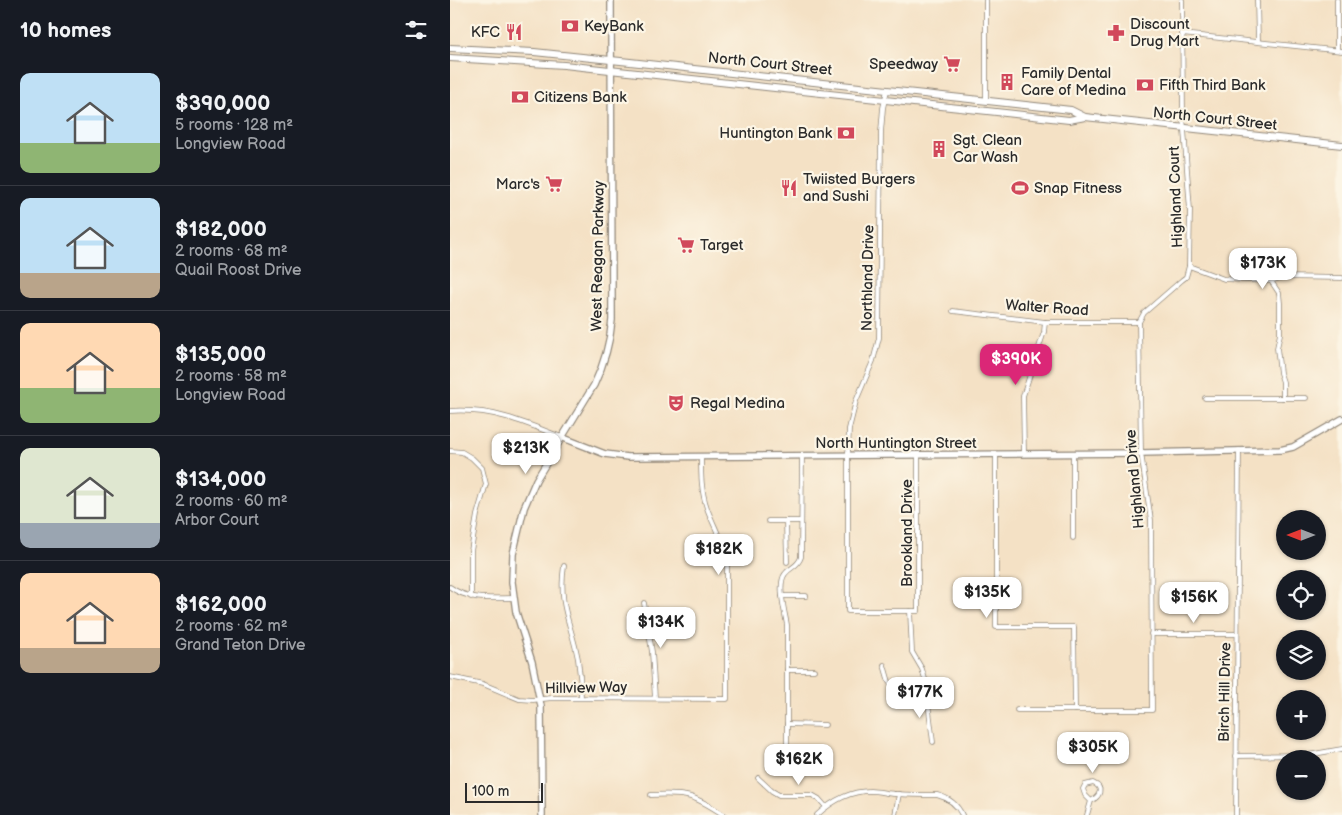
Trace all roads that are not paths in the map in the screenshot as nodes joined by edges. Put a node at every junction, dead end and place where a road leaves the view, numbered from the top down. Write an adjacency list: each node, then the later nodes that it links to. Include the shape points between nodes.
1 (611, 0): 12 (street, West Reagan Parkway)
2 (986, 0): 16 (street)
3 (1182, 0): 6 (street, Highland Court)
4 (1258, 0): 7 (street)
5 (1337, 0): 9 (street)
6 (1182, 34): 7 (street); 18 (street, Highland Court)
7 (1258, 41): 9 (street)
8 (450, 48): 12 (main road, North Court Street)
9 (1337, 50): 10 (street)
10 (1342, 51)
11 (450, 58): 13 (main road, North Court Street)
12 (612, 60): 13 (street, West Reagan Parkway); 14 (main road, North Court Street)
13 (612, 70): 15 (main road, North Court Street); 31 (street, West Reagan Parkway, via 611,332 600,372)
14 (886, 90): 15 (street, Northland Drive); 16 (main road, North Court Street)
15 (884, 101): 17 (main road, North Court Street, via 1069,120); 40 (street, Northland Drive, via 880,332 873,361 852,413)
16 (986, 101): 17 (main road, North Court Street, via 1070,110)
17 (1085, 116): 18 (main road, North Court Street)
18 (1184, 128): 19 (main road, North Court Street); 20 (street, Highland Court)
19 (1342, 145)
20 (1190, 266): 22 (street, via 1218,278); 25 (street, via 1186,277 1144,313)
21 (1342, 278): 22 (street, via 1283,277)
22 (1271, 280): 27 (street, via 1279,293 1277,348)
23 (953, 311): 24 (street, Walter Road)
24 (1045, 322): 25 (street, Walter Road); 36 (street, via 1022,396)
25 (1139, 322): 34 (street, Highland Drive)
26 (1204, 398): 27 (street)
27 (1283, 398): 28 (street)
28 (1306, 398)
29 (450, 411): 31 (street, North Huntington Street, via 480,411 508,416)
30 (1342, 419): 32 (street, North Huntington Street, via 1293,447)
31 (561, 437): 41 (street, North Huntington Street, via 616,456); 52 (street, West Reagan Parkway, via 536,480 521,516 513,554)
32 (1239, 450): 34 (street, North Huntington Street); 56 (street, Birch Hill Drive)
33 (450, 451): 49 (street, via 462,452 472,458 482,468 486,484 471,552)
34 (1141, 453): 37 (street, North Huntington Street); 55 (street, Highland Drive, via 1151,514)
35 (996, 454): 36 (street, North Huntington Street); 38 (street, North Huntington Street); 66 (street, via 996,627 1074,627)
36 (1024, 454): 37 (street, North Huntington Street)
37 (1073, 454): 45 (street)
38 (918, 455): 40 (street, North Huntington Street); 54 (street, Brookland Drive, via 918,611)
39 (802, 456): 40 (street, North Huntington Street); 41 (street, North Huntington Street); 43 (street)
40 (848, 456): 54 (street, Northland Drive, via 848,611)
41 (701, 457): 63 (street, Hillview Way, via 706,505 727,559 727,699)
42 (786, 521): 43 (street); 44 (street); 46 (street)
43 (802, 521): 50 (street, via 801,557 797,566 783,577)
44 (768, 522)
45 (1074, 538)
46 (787, 562)
47 (564, 566): 62 (street, via 562,599 578,658)
48 (450, 587): 49 (street)
49 (471, 596): 52 (street)
50 (782, 596): 51 (street); 58 (street)
51 (806, 596)
52 (514, 598): 64 (street, West Reagan Parkway)
53 (644, 602): 63 (street)
54 (910, 611): 61 (street, via 912,652 922,670)
55 (1151, 634): 56 (street); 66 (street, Highland Drive, via 1152,710)
56 (1237, 634): 72 (street, Birch Hill Drive)
57 (884, 665): 61 (street, via 889,682 898,692)
58 (787, 670): 59 (street); 67 (street)
59 (814, 670)
60 (450, 677): 64 (street, Hillview Way, via 484,684 519,699)
61 (927, 693): 69 (street)
62 (581, 698): 63 (street, Hillview Way); 64 (street, Hillview Way)
63 (655, 698)
64 (540, 699): 78 (street, West Reagan Parkway)
65 (1017, 710): 66 (street)
66 (1075, 710)
67 (787, 724): 68 (street); 70 (street)
68 (825, 725)
69 (933, 742)
70 (787, 744)
71 (1342, 749): 72 (street, via 1308,755)
72 (1236, 756): 84 (street, Birch Hill Drive)
73 (758, 778): 77 (street, via 779,795 812,795)
74 (900, 794): 77 (street, via 862,791); 81 (street); 82 (street, via 944,796)
75 (651, 795): 79 (street, via 688,795)
76 (1091, 801): 76 (street, via 1100,793 1094,783 1085,785 1083,789); 83 (street)
77 (826, 807): 80 (street)
78 (542, 815)
79 (724, 815)
80 (817, 815)
81 (895, 815)
82 (962, 815)
83 (1087, 815)
84 (1236, 815)

